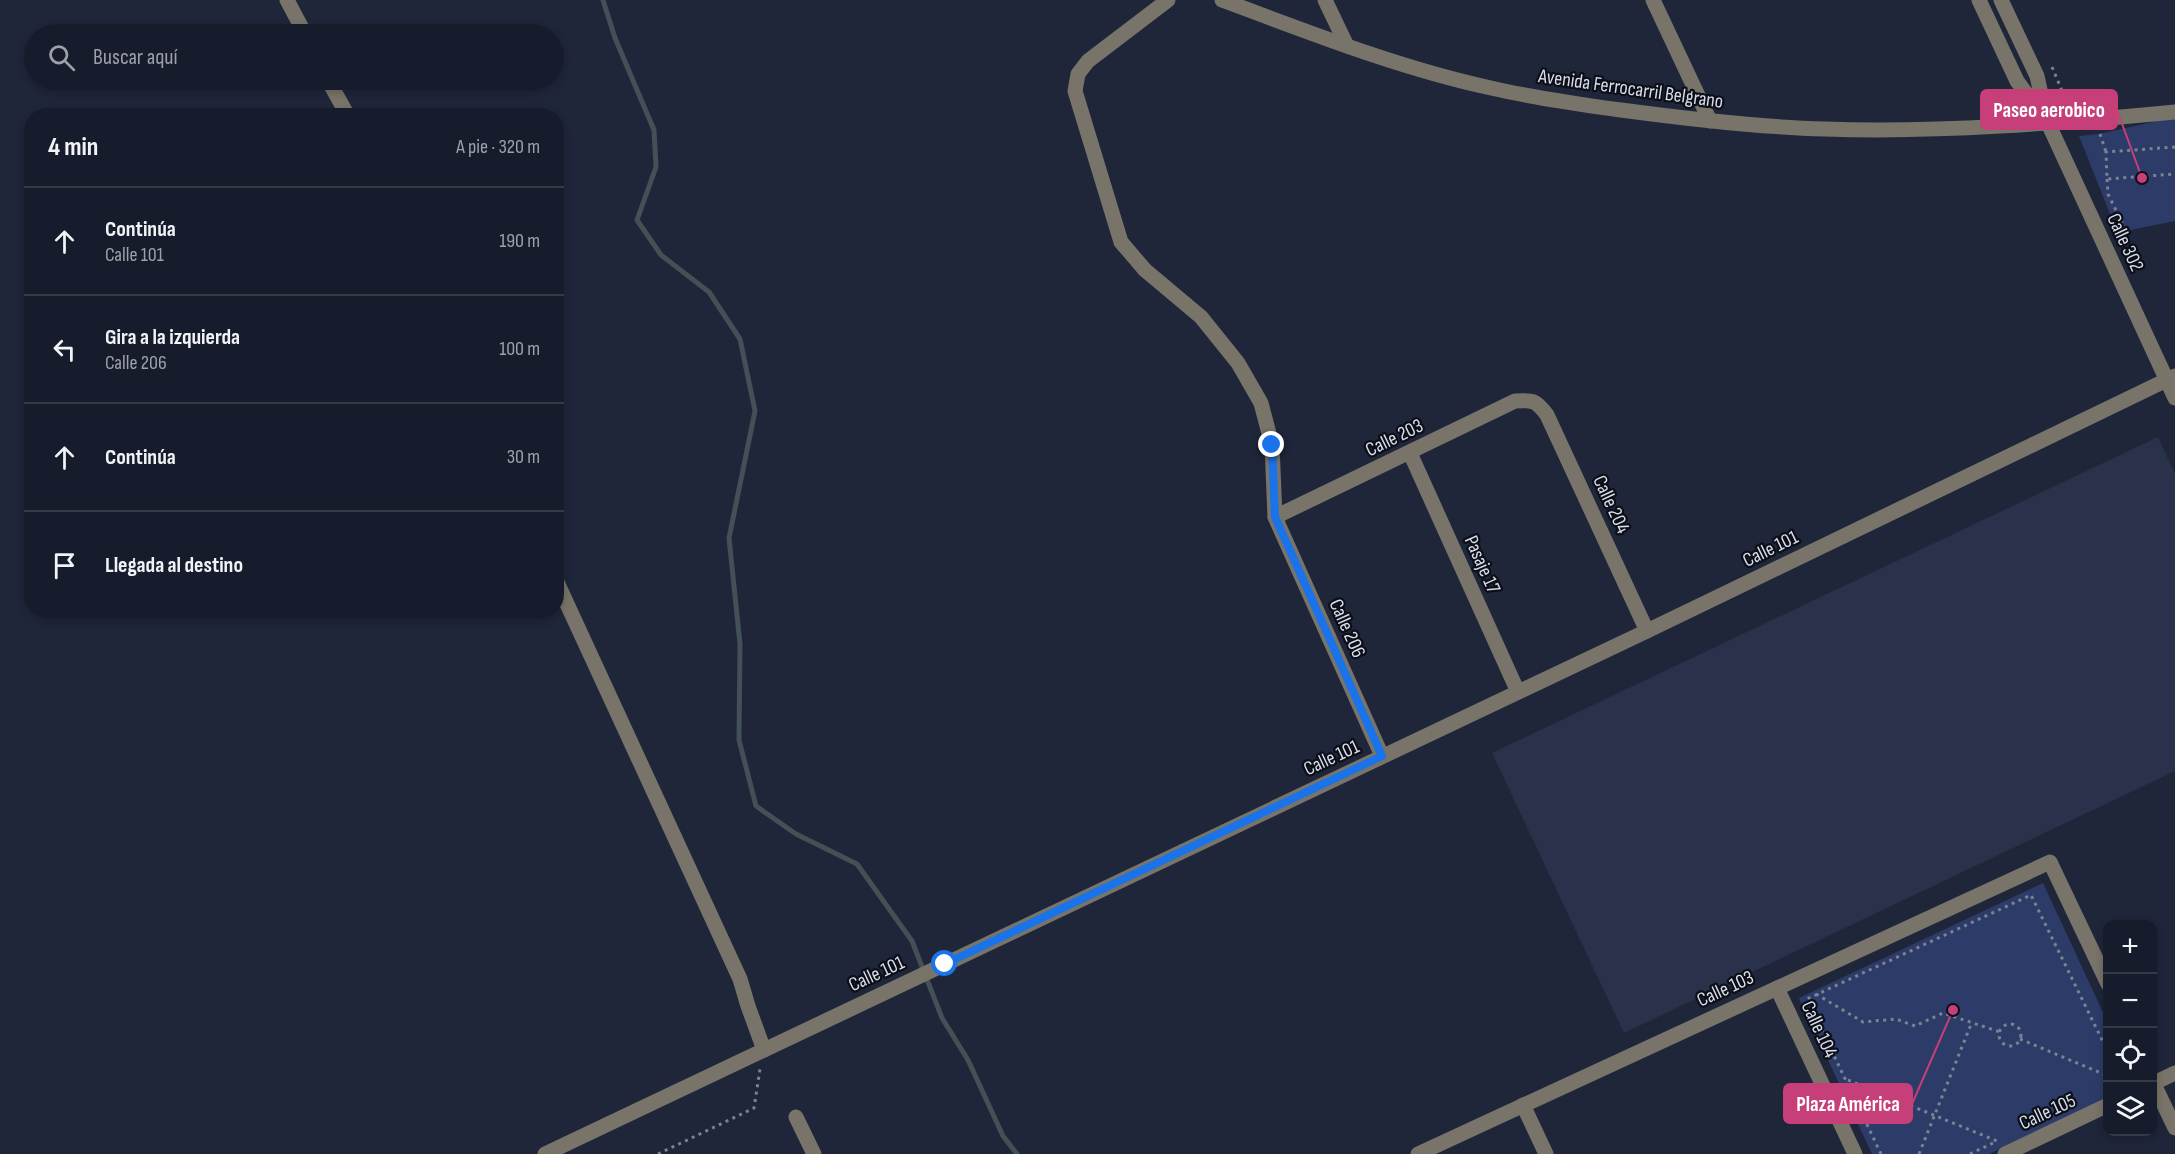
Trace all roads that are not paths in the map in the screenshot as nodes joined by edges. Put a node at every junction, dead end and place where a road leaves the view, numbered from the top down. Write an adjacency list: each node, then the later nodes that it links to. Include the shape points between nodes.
1 (287, 0): 8 (street)
2 (1168, 0): 19 (street, via 1088,61 1078,74 1075,91 1121,242 1145,270 1201,317 1238,363 1261,403 1272,445)
3 (1222, 0): 9 (street, Avenida Ferrocarril Belgrano)
4 (1326, 0): 9 (street)
5 (1653, 0): 13 (street)
6 (1979, 0): 14 (street, Calle 302, via 2017,81)
7 (2001, 0): 14 (street, Calle 302, via 2037,76)
8 (300, 24)
9 (1347, 46): 13 (street, Avenida Ferrocarril Belgrano, via 1491,88)
10 (334, 90): 11 (street)
11 (344, 108)
12 (2175, 112): 14 (street, Avenida Ferrocarril Belgrano)
13 (1710, 121): 14 (street, Avenida Ferrocarril Belgrano, via 1824,129)
14 (2048, 123): 15 (street, Calle 302)
15 (2171, 378): 16 (street, Calle 302); 21 (street, Calle 101)
16 (2175, 398)
17 (1532, 400): 18 (street, Calle 203, via 1515,401); 21 (street, Calle 204, via 1548,415)
18 (1410, 453): 19 (street, Calle 203); 22 (street, Pasaje 17)
19 (1275, 517): 23 (street, Calle 206)
20 (564, 597): 26 (street, via 740,979)
21 (1647, 631): 22 (street, Calle 101)
22 (1518, 692): 23 (street, Calle 101)
23 (1382, 756): 26 (street, Calle 101)
24 (2103, 974): 25 (street, Calle 103, via 2050,862)
25 (1777, 988): 30 (street, Calle 103); 39 (street, Calle 104)
26 (764, 1050): 35 (street, Calle 101)
27 (2175, 1073): 28 (street)
28 (2157, 1080)
29 (2157, 1090): 33 (street)
30 (1523, 1105): 37 (street, Calle 103); 38 (street)
31 (2103, 1107): 34 (street, Calle 105)
32 (796, 1117): 36 (street)
33 (2175, 1128)
34 (2001, 1148)
35 (545, 1154)
36 (814, 1154)
37 (1418, 1154)
38 (1546, 1154)
39 (1855, 1154)

